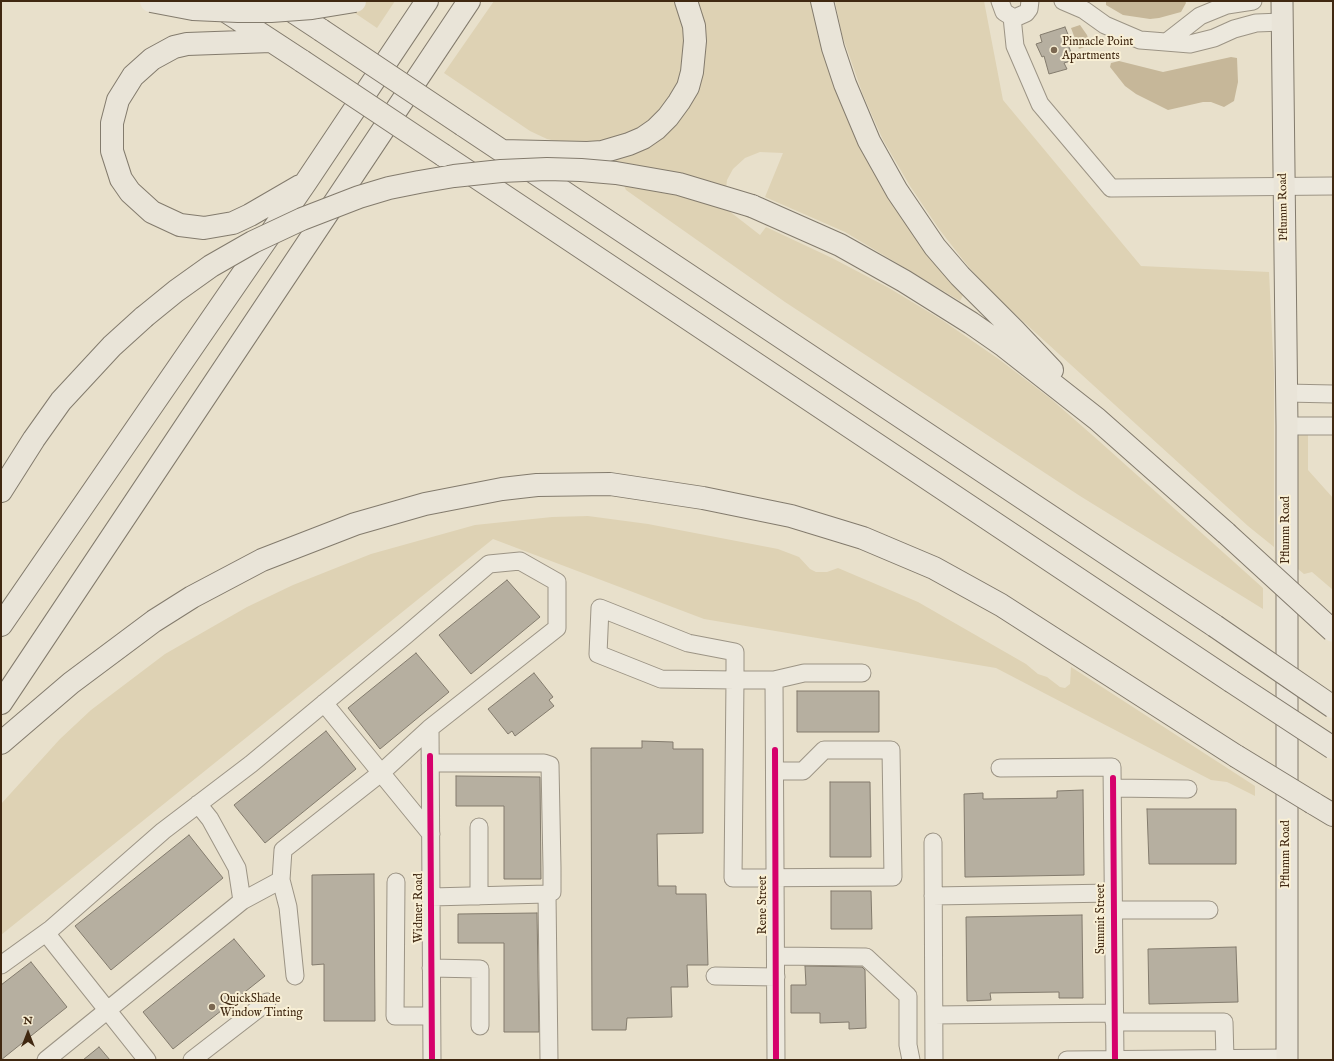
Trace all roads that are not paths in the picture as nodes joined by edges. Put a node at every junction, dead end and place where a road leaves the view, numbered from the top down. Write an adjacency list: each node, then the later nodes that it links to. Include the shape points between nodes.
1 (151, 1): 4 (highway, bridge, via 193,9 238,11 312,8)
2 (210, 1): 16 (highway)
3 (278, 1): 18 (highway, bridge)
4 (355, 1)
5 (427, 1): 19 (highway)
6 (469, 1): 33 (highway)
7 (686, 1): 18 (highway, via 694,34 692,72 688,87 679,102 656,129 629,144 602,152)
8 (822, 1): 24 (highway, via 833,48 855,110 884,170 915,219 960,276)
9 (1000, 1): 14 (street, via 1004,12)
10 (1030, 1): 14 (street, via 1026,13)
11 (1063, 1): 17 (street, via 1084,10 1105,25 1140,40)
12 (1253, 1): 17 (street, via 1227,5 1200,16)
13 (1282, 1): 15 (main road, Pflumm Road)
14 (1012, 17): 21 (street, via 1015,46 1040,104 1111,188)
15 (1282, 22): 17 (street, via 1256,23 1190,44); 21 (main road, Pflumm Road)
16 (271, 41): 19 (highway, via 187,44 152,59 133,76 118,100 111,137 115,164 130,192 152,212 173,223 192,227 204,228 233,223); 38 (highway, bridge)
17 (1168, 41)
18 (502, 150): 35 (highway, bridge)
19 (306, 182): 28 (highway)
20 (1333, 186): 21 (street)
21 (1284, 187): 22 (main road, Pflumm Road)
22 (1286, 393): 23 (street); 25 (main road, Pflumm Road)
23 (1333, 394)
24 (1097, 420): 27 (highway, bridge, via 1004,346 904,281 840,245 752,206 679,184 616,173 547,169 501,171 419,182 359,197 302,219 253,242 211,266 176,291 112,346 61,401); 29 (highway, bridge)
25 (1287, 426): 26 (street); 76 (main road, Pflumm Road)
26 (1333, 426)
27 (1, 491)
28 (1, 625)
29 (1333, 631)
30 (862, 673): 32 (street, via 804,673)
31 (735, 680): 31 (street, via 735,652 688,643 600,608 598,654 661,679); 32 (street); 50 (street, via 733,878)
32 (774, 680): 41 (street, Rene Street)
33 (1, 703)
34 (324, 703): 36 (street, via 489,564 520,561 557,582 557,628); 42 (street); 45 (street)
35 (1333, 707)
36 (430, 728): 39 (street, Widmer Road); 42 (street)
37 (1, 743): 46 (highway, bridge, via 71,682 154,621 192,597 262,560 355,524 425,504 516,487 603,484 703,498 791,516 857,536 934,568 1001,605)
38 (1333, 748)
39 (430, 760): 48 (street, Widmer Road); 54 (street, via 550,765 552,892)
40 (1000, 768): 43 (street, via 1112,767)
41 (775, 771): 50 (street, Rene Street); 50 (street, via 803,771 824,750 890,750 893,877)
42 (382, 772): 48 (street); 51 (street, via 283,850)
43 (1113, 783): 44 (street); 53 (street, Summit Street)
44 (1188, 789)
45 (198, 804): 58 (street, via 210,819 237,868); 61 (street, via 163,831)
46 (1333, 815)
47 (479, 827): 55 (street)
48 (431, 834): 57 (street, Widmer Road)
49 (933, 842): 56 (street)
50 (775, 878): 62 (street, Rene Street)
51 (281, 880): 58 (street); 65 (street, via 288,908)
52 (396, 882): 71 (street, via 395,1016)
53 (1113, 893): 56 (street); 59 (street, Summit Street)
54 (547, 894): 55 (street); 81 (street)
55 (479, 896): 57 (street)
56 (933, 896): 70 (street)
57 (431, 897): 64 (street, Widmer Road)
58 (242, 901): 69 (street)
59 (1113, 910): 60 (street); 72 (street, Summit Street)
60 (1209, 910)
61 (46, 933): 63 (street); 69 (street)
62 (776, 956): 67 (street, Rene Street); 83 (street, via 866,957 908,996 908,1044)
63 (1, 966)
64 (431, 968): 71 (street, Widmer Road); 73 (street, via 480,969)
65 (295, 976)
66 (715, 976): 67 (street)
67 (776, 976): 82 (street, Rene Street)
68 (266, 1002): 79 (street)
69 (107, 1010): 77 (street); 78 (street)
70 (934, 1015): 72 (street); 84 (street)
71 (431, 1016): 80 (street, Widmer Road)
72 (1114, 1017): 74 (street, via 1224,1022); 75 (street, Summit Street)
73 (480, 1026)
74 (1225, 1058): 75 (street); 76 (street)
75 (1114, 1059): 85 (street)
76 (1287, 1059)
77 (46, 1060)
78 (147, 1060)
79 (192, 1060)
80 (432, 1060)
81 (549, 1060)
82 (776, 1060)
83 (911, 1060)
84 (934, 1060)
85 (1067, 1060)

